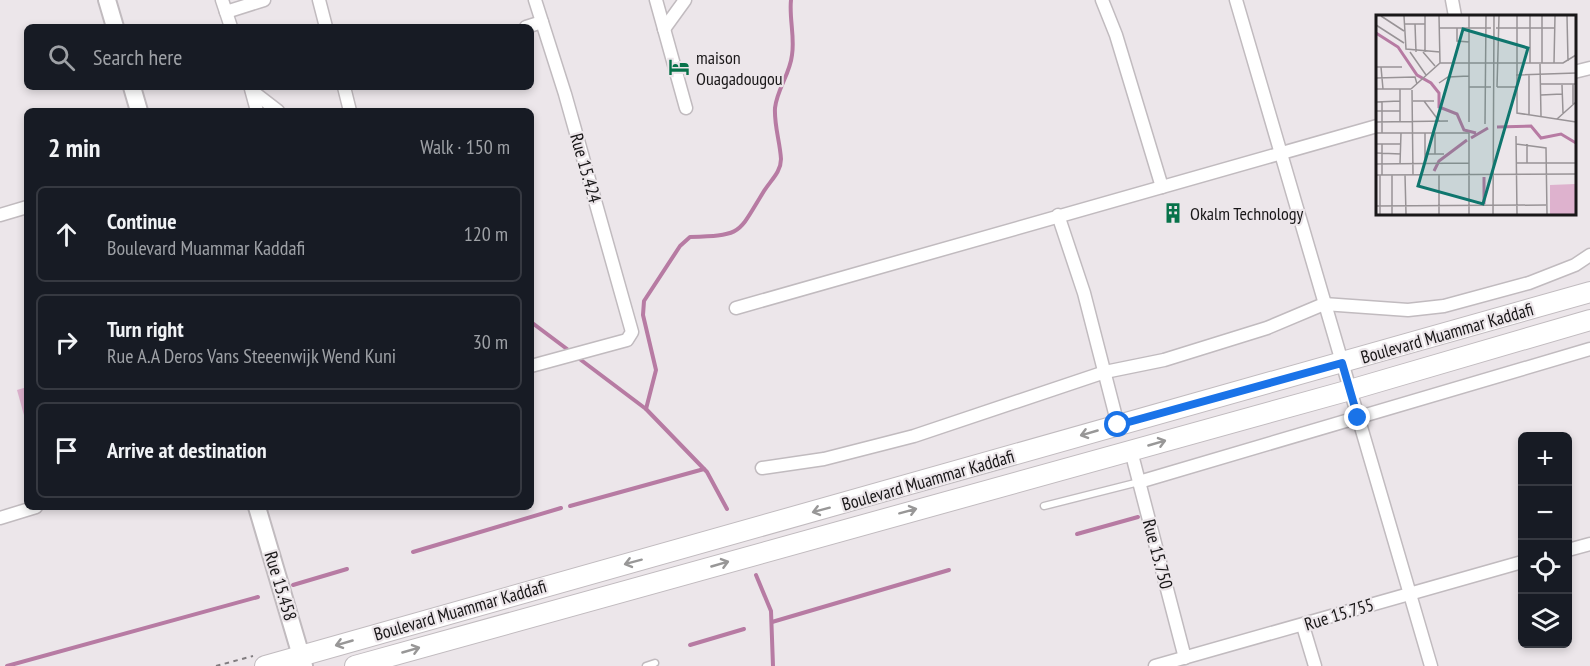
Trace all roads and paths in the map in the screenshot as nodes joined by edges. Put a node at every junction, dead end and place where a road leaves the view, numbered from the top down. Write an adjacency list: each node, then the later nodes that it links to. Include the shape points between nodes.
1 (107, 0): 13 (main road)
2 (264, 0): 10 (street)
3 (319, 0): 15 (street)
4 (535, 0): 12 (street, Rue 15.424)
5 (656, 0): 17 (street)
6 (685, 0): 17 (street)
7 (1102, 0): 31 (street)
8 (1236, 0): 30 (street)
9 (1452, 0): 11 (street)
10 (224, 6): 14 (street)
11 (1455, 15)
12 (542, 22): 16 (street); 42 (street, Rue 15.424, via 632,328 631,337)
13 (114, 24)
14 (230, 24)
15 (325, 24)
16 (534, 24)
17 (664, 29): 28 (street)
18 (1590, 68): 19 (street)
19 (1575, 72)
20 (133, 90): 24 (main road)
21 (251, 90): 25 (street)
22 (252, 90): 26 (street)
23 (345, 90): 27 (street)
24 (138, 108)
25 (255, 108)
26 (274, 108)
27 (350, 108)
28 (686, 108)
29 (1376, 126): 30 (street)
30 (1280, 152): 31 (street); 37 (street)
31 (1162, 187): 34 (street)
32 (24, 208): 33 (street)
33 (0, 214)
34 (1058, 215): 38 (street); 43 (street)
35 (1590, 255): 37 (street, via 1529,283 1444,306 1408,310)
36 (1590, 292): 41 (main road, Boulevard Muammar Kaddafi)
37 (1324, 304): 41 (street); 43 (street, via 1267,328 1164,360)
38 (736, 308)
39 (1590, 320): 44 (main road, Boulevard Muammar Kaddafi)
40 (1590, 349): 45 (street)
41 (1342, 363): 44 (street); 46 (main road, Boulevard Muammar Kaddafi)
42 (534, 365)
43 (1105, 372): 46 (street); 48 (street, via 914,436 824,459)
44 (1350, 390): 45 (street); 47 (main road, Boulevard Muammar Kaddafi, one-way to 44)
45 (1358, 418): 49 (street); 57 (street)
46 (1118, 425): 60 (main road, Boulevard Muammar Kaddafi, one-way to 60)
47 (1131, 451): 49 (street, Rue 15.750); 63 (main road, Boulevard Muammar Kaddafi, one-way to 47)
48 (762, 468)
49 (1139, 482): 50 (lane); 59 (street, Rue 15.750)
50 (1044, 506)
51 (26, 510): 53 (street)
52 (258, 510): 60 (main road, Rue 15.458)
53 (0, 518)
54 (1590, 544): 55 (street)
55 (1572, 549)
56 (1518, 563): 57 (street, Rue 15.755)
57 (1409, 592): 58 (street, Rue 15.755); 67 (street)
58 (1303, 626): 59 (street, Rue 15.755); 66 (street)
59 (1185, 658): 65 (street, Rue 15.755)
60 (303, 661): 62 (main road, Boulevard Muammar Kaddafi)
61 (655, 663): 64 (lane)
62 (265, 666)
63 (355, 666)
64 (646, 666)
65 (1155, 666)
66 (1315, 666)
67 (1431, 666)

